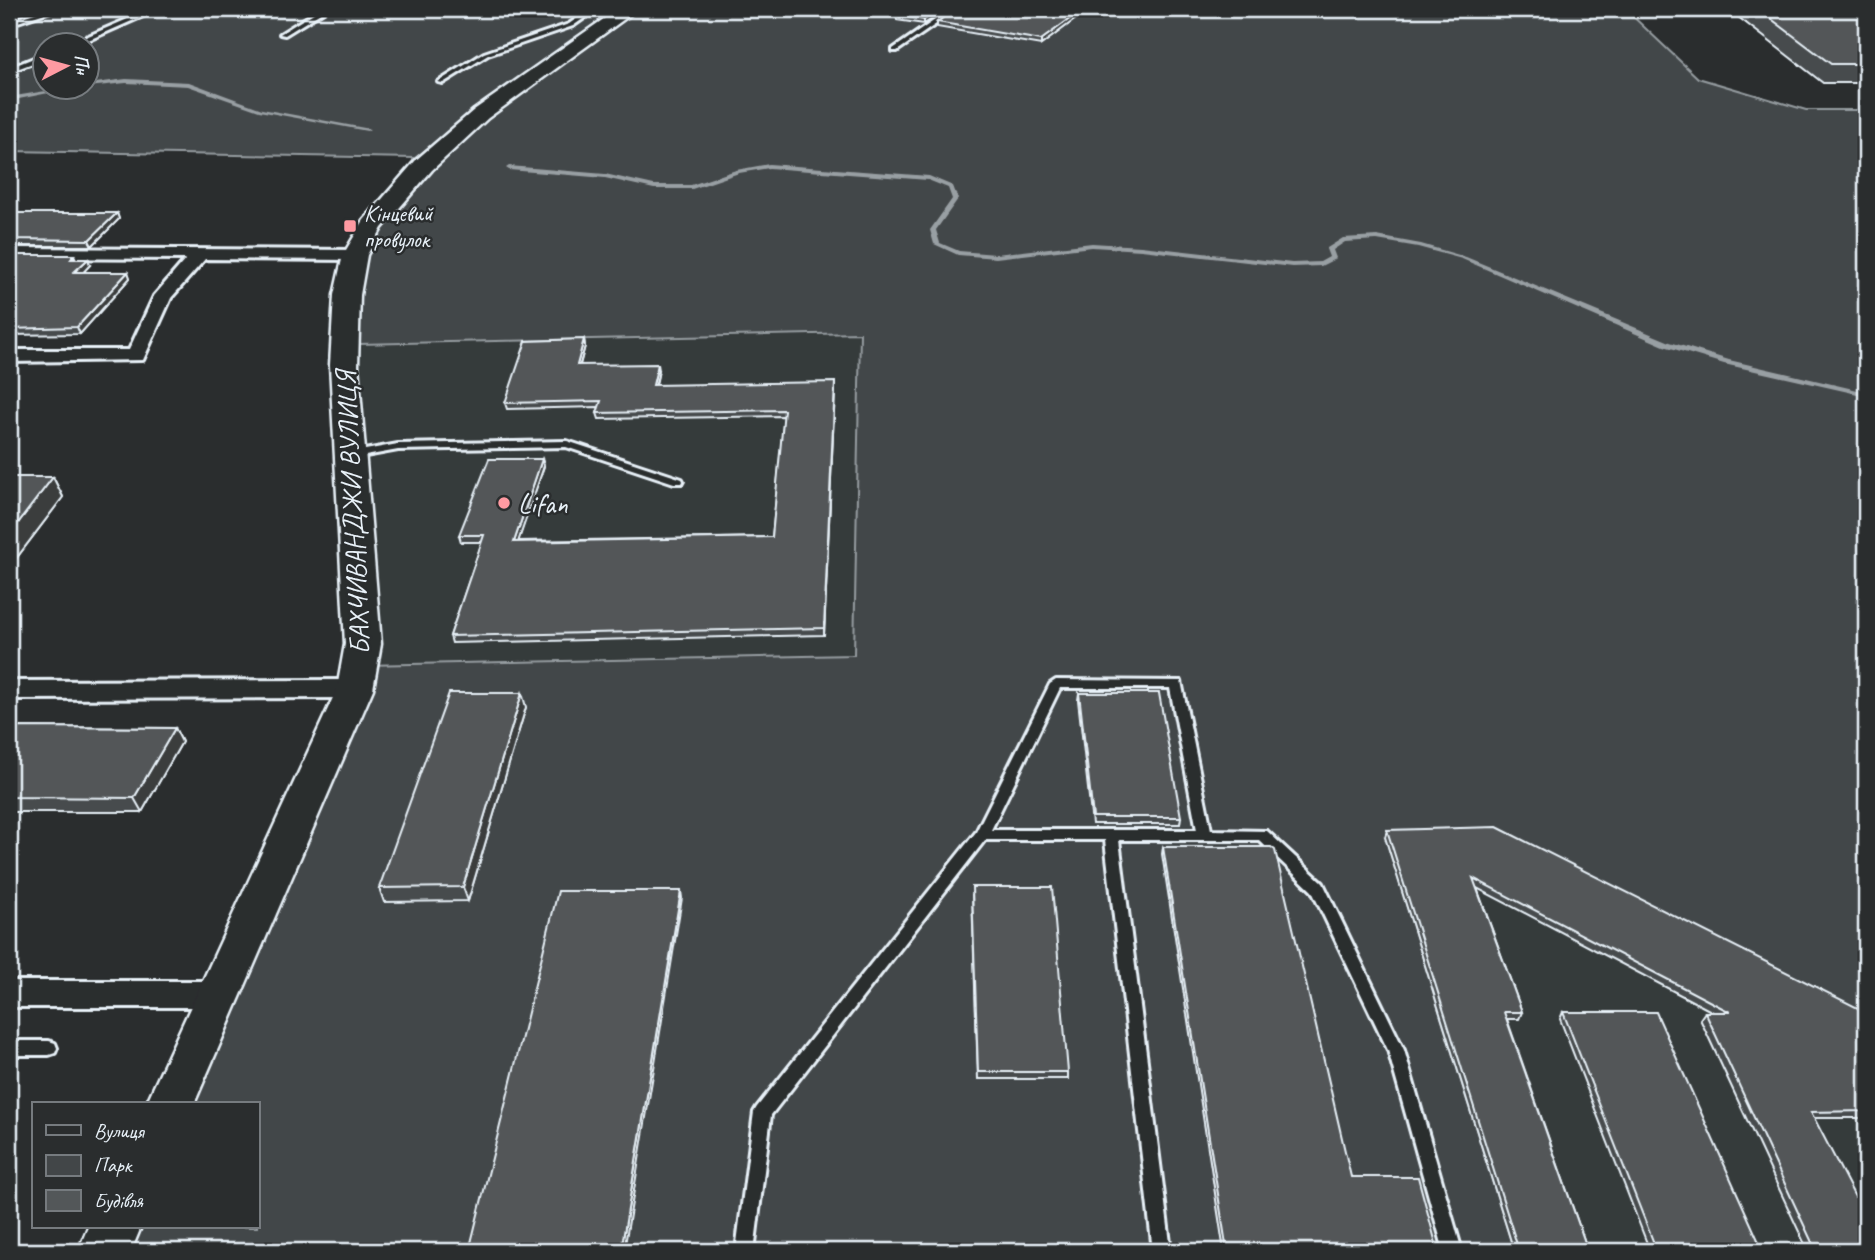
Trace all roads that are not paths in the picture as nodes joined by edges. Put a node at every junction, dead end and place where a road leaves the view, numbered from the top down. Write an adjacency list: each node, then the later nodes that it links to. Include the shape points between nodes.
1 (54, 9): 9 (lane)
2 (70, 9): 3 (lane)
3 (122, 9)
4 (156, 9): 10 (lane)
5 (324, 9): 11 (lane)
6 (594, 9): 15 (lane, via 571,25 485,54)
7 (629, 9): 18 (street, БАХЧИВАНДЖИ ВУЛИЦЯ, via 471,122 424,165 372,225)
8 (955, 9): 12 (lane)
9 (9, 23)
10 (101, 32)
11 (283, 34)
12 (895, 50)
13 (32, 61): 14 (lane)
14 (9, 70)
15 (441, 82)
16 (9, 253): 17 (street)
17 (200, 254): 18 (street); 19 (street, via 163,296 136,356)
18 (355, 255): 21 (street, БАХЧИВАНДЖИ ВУЛИЦЯ, via 347,295 344,365)
19 (16, 356): 20 (street)
20 (9, 372)
21 (349, 456): 22 (lane, via 398,447 567,444); 23 (street, БАХЧИВАНДЖИ ВУЛИЦЯ, via 363,644)
22 (678, 481)
23 (355, 688): 24 (street); 29 (street, БАХЧИВАНДЖИ ВУЛИЦЯ)
24 (9, 690)
25 (981, 835): 26 (lane); 27 (lane, via 1056,684 1177,684); 35 (lane, via 763,1112)
26 (1111, 835): 27 (lane); 36 (lane)
27 (1205, 835): 37 (lane, via 1262,835 1318,887 1396,1050)
28 (9, 994): 29 (street)
29 (220, 994): 32 (street, БАХЧИВАНДЖИ ВУЛИЦЯ)
30 (9, 1048): 31 (lane)
31 (49, 1048)
32 (171, 1102)
33 (115, 1228): 34 (street)
34 (104, 1251)
35 (744, 1251)
36 (1162, 1251)
37 (1453, 1251)

